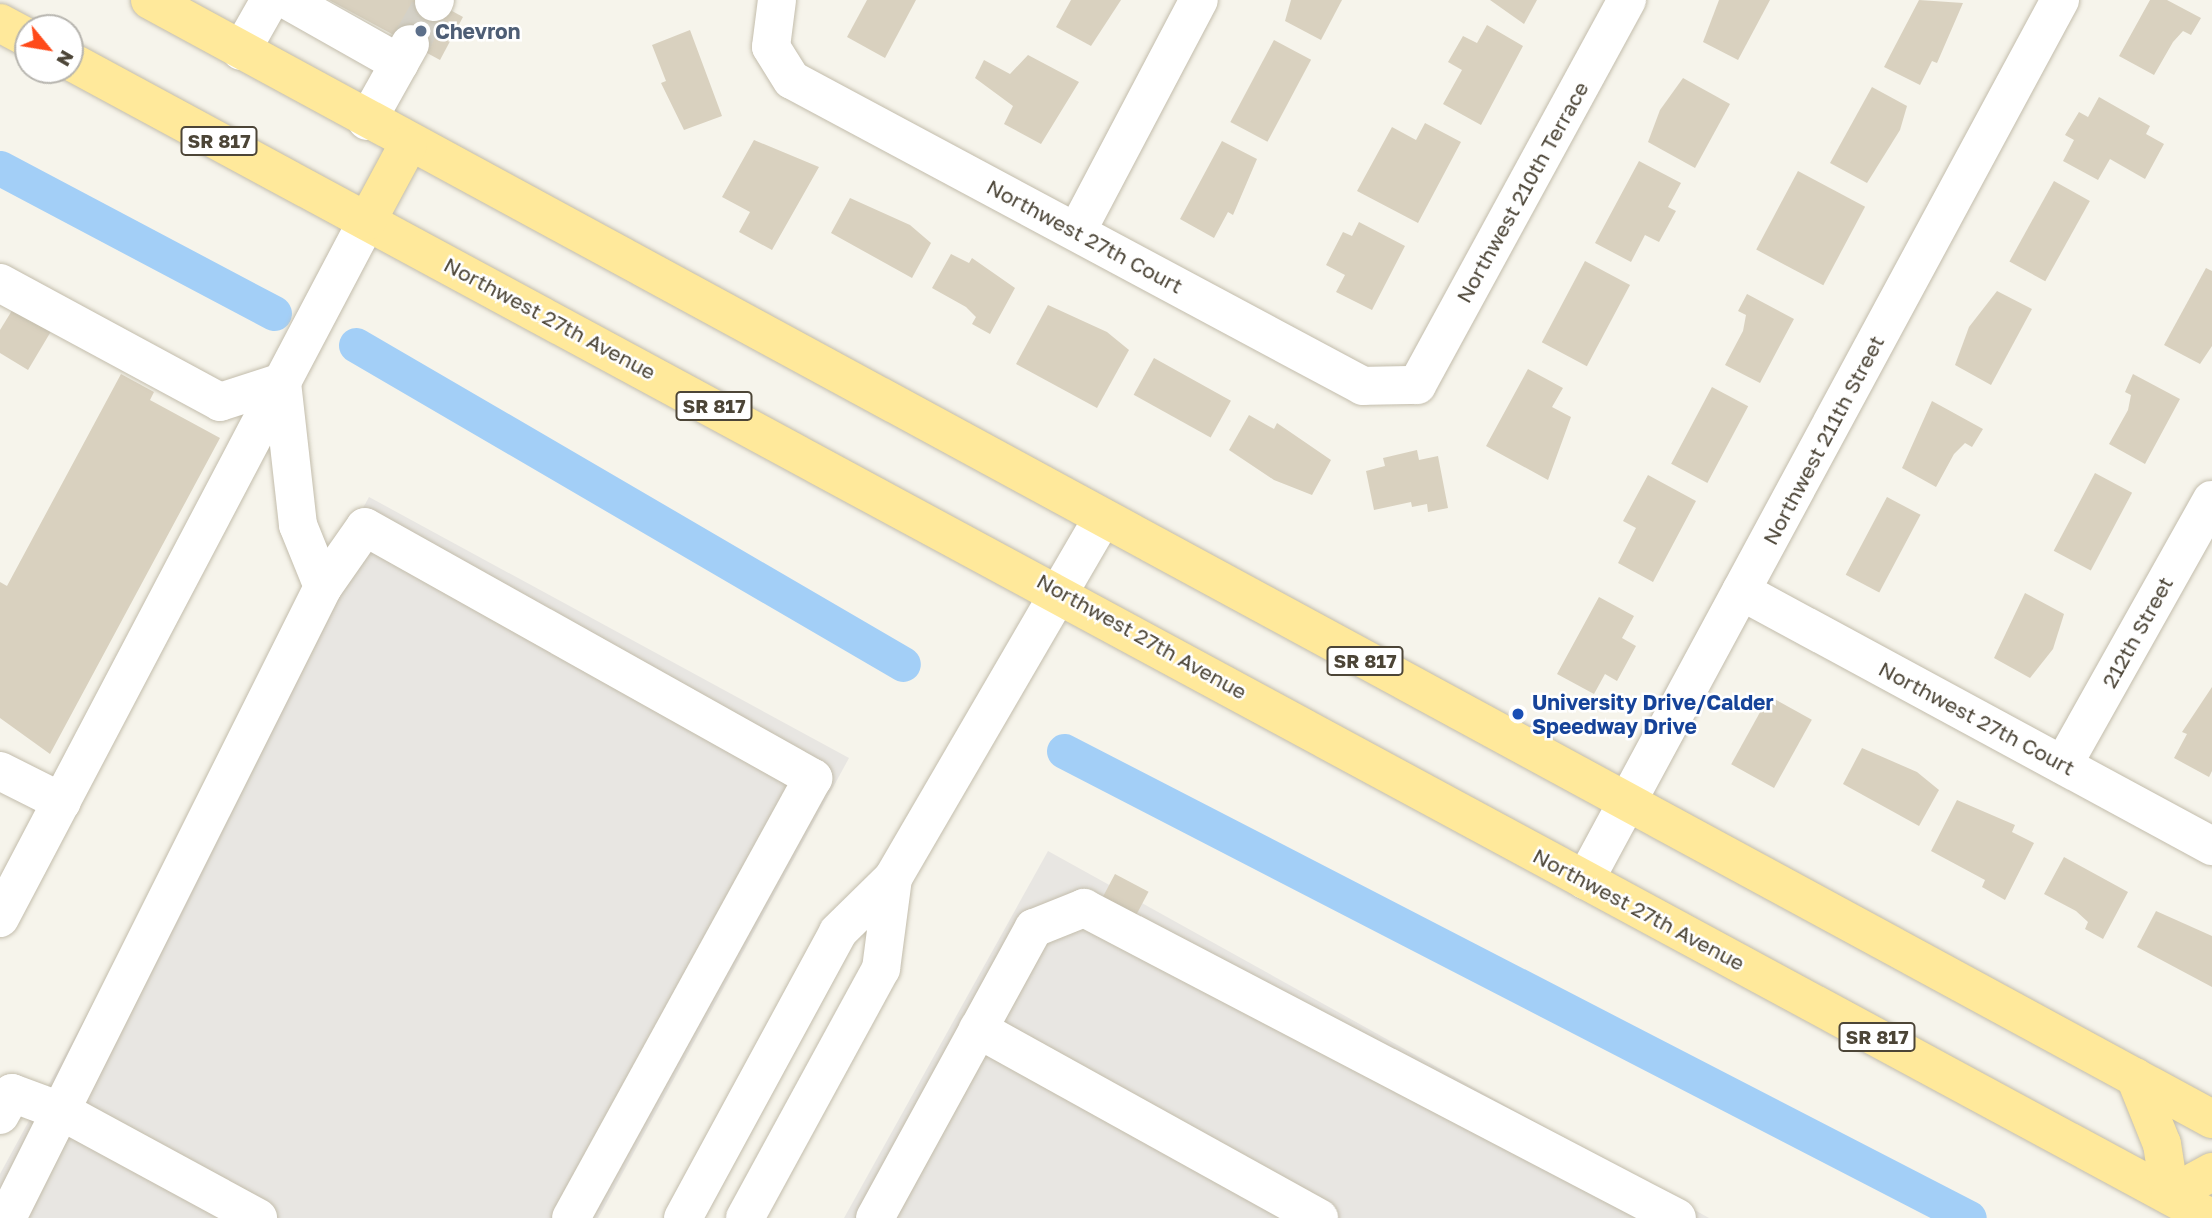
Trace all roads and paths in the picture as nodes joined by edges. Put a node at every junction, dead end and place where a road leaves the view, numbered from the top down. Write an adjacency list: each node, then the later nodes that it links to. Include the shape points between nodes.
1 (150, 0): 8 (main road, SR 817)
2 (270, 0): 8 (street)
3 (287, 0): 10 (street, via 405,54)
4 (777, 0): 13 (street, Northwest 27th Court, via 771,47 792,80)
5 (1199, 0): 13 (street)
6 (1627, 0): 16 (street, Northwest 210th Terrace)
7 (2060, 0): 20 (street, Northwest 211th Street)
8 (241, 51): 10 (main road, SR 817)
9 (84, 69): 12 (main road, Northwest 27th Avenue / SR 817)
10 (367, 121): 11 (main road, SR 817)
11 (408, 145): 12 (main road); 18 (main road, SR 817)
12 (367, 221): 15 (street); 21 (main road, Northwest 27th Avenue / SR 817)
13 (1077, 231): 16 (street, Northwest 27th Court, via 1363,386)
14 (0, 283): 15 (street, via 220,402)
15 (282, 383): 19 (street, via 298,525); 24 (street)
16 (1417, 385)
17 (2212, 500): 22 (street, 212th Street)
18 (1101, 520): 21 (street); 25 (main road, SR 817)
19 (323, 587): 33 (street); 40 (street, via 365,527 813,778)
20 (1741, 591): 22 (street, Northwest 27th Court); 25 (street, Northwest 211th Street)
21 (1062, 592): 28 (street); 29 (main road, Northwest 27th Avenue / SR 817)
22 (2063, 765): 26 (street, Northwest 27th Court)
23 (0, 771): 24 (street)
24 (62, 802): 27 (street)
25 (1629, 802): 29 (street, Northwest 211th Street); 32 (main road, SR 817)
26 (2212, 846)
27 (10, 877): 30 (street)
28 (893, 878): 41 (street, via 838,932); 42 (street, via 881,969)
29 (1585, 880): 37 (main road, Northwest 27th Avenue / SR 817)
30 (0, 918)
31 (978, 1029): 43 (street); 44 (street); 45 (street, via 1034,928 1084,908)
32 (2135, 1077): 35 (main road, SR 817); 37 (main road, via 2151,1104)
33 (64, 1112): 34 (street, via 12,1093); 38 (street); 39 (street)
34 (0, 1115)
35 (2212, 1119)
36 (2212, 1171): 37 (main road)
37 (2164, 1206): 46 (main road, Northwest 27th Avenue / SR 817)
38 (6, 1218)
39 (258, 1218)
40 (571, 1218)
41 (683, 1218)
42 (745, 1218)
43 (875, 1218)
44 (1319, 1218)
45 (1677, 1218)
46 (2211, 1218)

